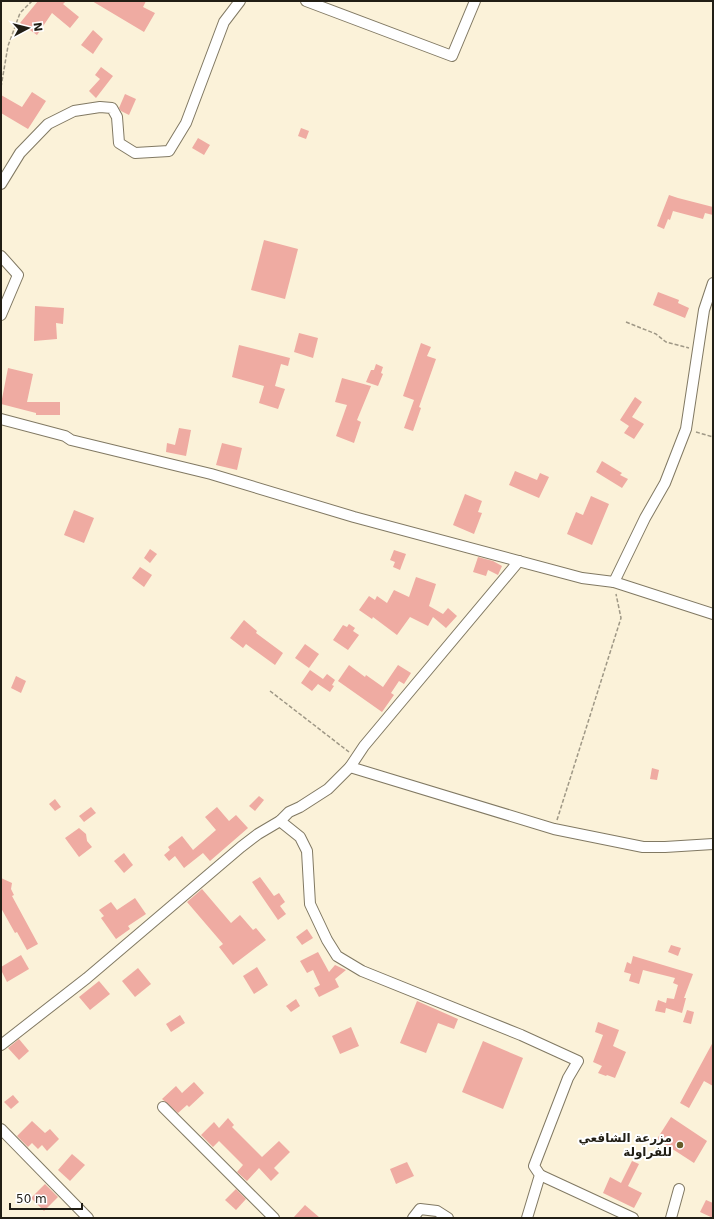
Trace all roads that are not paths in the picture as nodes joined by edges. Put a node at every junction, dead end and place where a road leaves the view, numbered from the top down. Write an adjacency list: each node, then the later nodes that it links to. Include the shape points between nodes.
1 (240, 1): 4 (street, via 224,22 186,123 169,151 134,153 119,143 117,117 112,108 74,111 48,124 20,153)
2 (306, 1): 3 (street, via 452,56)
3 (475, 1)
4 (1, 184)
5 (1, 256): 7 (street, via 18,275)
6 (713, 283): 10 (street, via 704,310 686,429 665,483)
7 (1, 315)
8 (1, 419): 9 (street, via 65,436 71,440 211,474 354,517)
9 (519, 561): 10 (street, via 582,578); 12 (street, via 364,746)
10 (614, 582): 11 (street)
11 (713, 614)
12 (350, 767): 13 (street, via 328,789 289,812); 14 (street, via 554,829 643,847)
13 (280, 821): 15 (street, via 240,847 87,978); 18 (street, via 300,837 307,851 310,904 337,956 362,971 521,1034 578,1061 568,1078 534,1166)
14 (713, 844)
15 (1, 1045)
16 (163, 1107): 21 (street)
17 (1, 1129): 20 (street)
18 (540, 1175): 24 (street); 25 (street)
19 (679, 1189): 26 (street)
20 (88, 1218)
21 (274, 1218)
22 (413, 1218): 23 (street, via 420,1209 437,1211)
23 (448, 1218)
24 (527, 1218)
25 (633, 1218)
26 (671, 1218)

